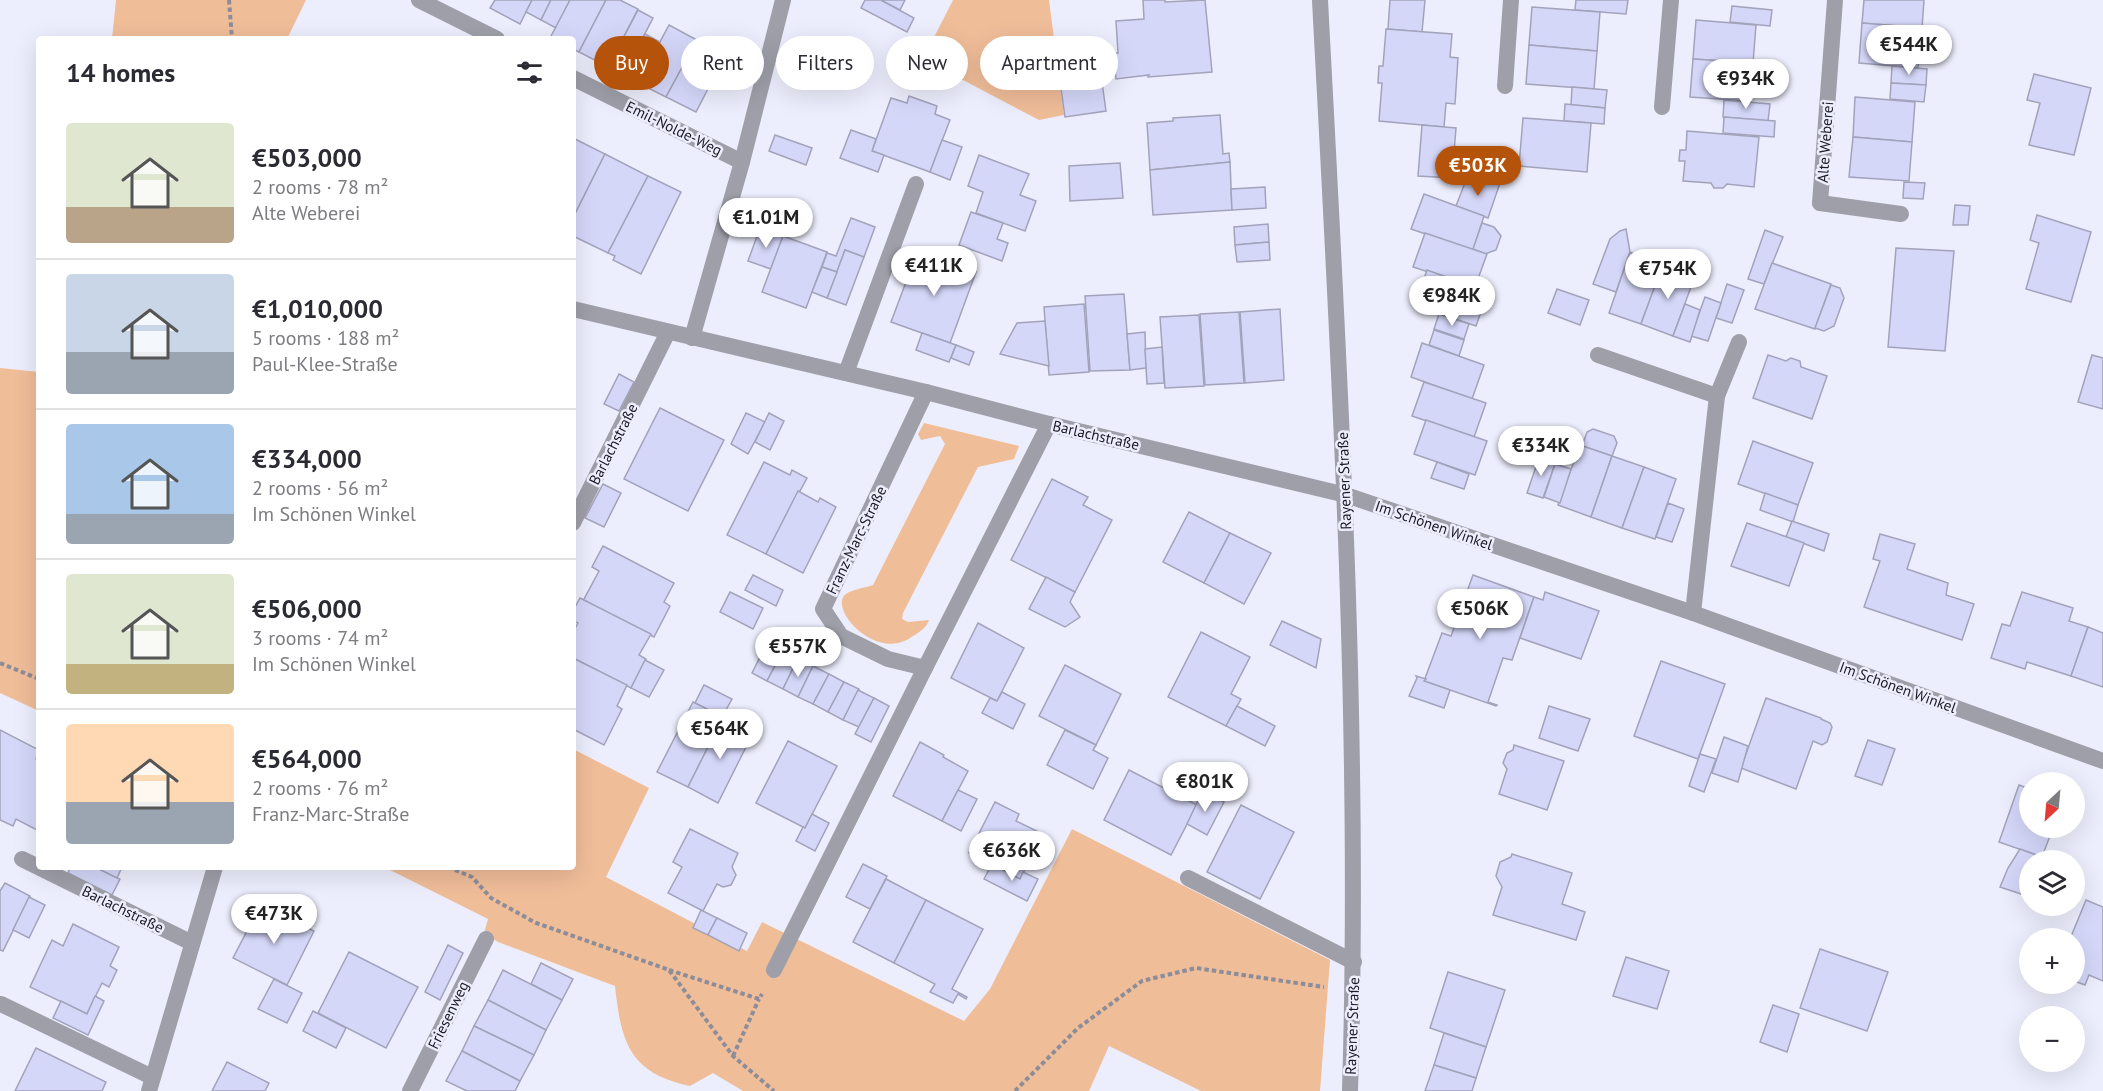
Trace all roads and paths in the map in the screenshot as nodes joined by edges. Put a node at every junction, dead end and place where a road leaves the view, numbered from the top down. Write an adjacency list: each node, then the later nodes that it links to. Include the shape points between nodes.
1 (229, 0): 8 (path)
2 (419, 0): 9 (street)
3 (783, 0): 13 (street)
4 (1320, 0): 25 (street, Rayener Straße)
5 (1511, 0): 11 (street)
6 (1671, 0): 12 (street)
7 (1835, 0): 15 (street, Alte Weberei, via 1820,203)
8 (232, 36)
9 (491, 36)
10 (576, 79): 13 (street, Emil-Nolde-Weg)
11 (1505, 86)
12 (1662, 107)
13 (742, 162): 18 (street)
14 (916, 184): 21 (street)
15 (1900, 214)
16 (576, 310): 17 (street, Barlachstraße)
17 (668, 332): 18 (street, Barlachstraße); 26 (street, Barlachstraße)
18 (692, 338): 21 (street, Barlachstraße)
19 (1739, 342): 23 (street)
20 (1598, 355): 23 (street)
21 (846, 373): 22 (street, Barlachstraße)
22 (926, 392): 24 (street, Barlachstraße); 29 (street, Franz-Marc-Straße, via 823,609 841,636 888,659)
23 (1717, 396): 27 (street)
24 (1050, 424): 25 (street, Barlachstraße); 29 (street)
25 (1346, 495): 27 (street, Im Schönen Winkel); 40 (street, Rayener Straße)
26 (576, 517)
27 (1693, 613): 31 (street, Im Schönen Winkel)
28 (0, 663): 30 (path)
29 (925, 669): 42 (street)
30 (36, 678)
31 (2103, 761)
32 (22, 859): 33 (street, Barlachstraße)
33 (36, 866)
34 (44, 870): 39 (street, Barlachstraße)
35 (214, 870): 39 (street)
36 (455, 870): 41 (path, via 472,877 491,898 536,923)
37 (1188, 878): 40 (street, Rayener Straße)
38 (486, 939): 48 (street, Friesenweg)
39 (192, 943): 47 (street)
40 (1354, 962): 43 (street, Rayener Straße)
41 (669, 969): 44 (path); 46 (path)
42 (774, 970): 44 (path)
43 (1353, 990): 50 (path, via 1196,969 1142,981 1078,1028); 51 (street, Rayener Straße)
44 (759, 999): 46 (path)
45 (1, 1004): 47 (street)
46 (733, 1056): 49 (path)
47 (150, 1084)
48 (410, 1091)
49 (774, 1091)
50 (1015, 1091)
51 (1350, 1091)

